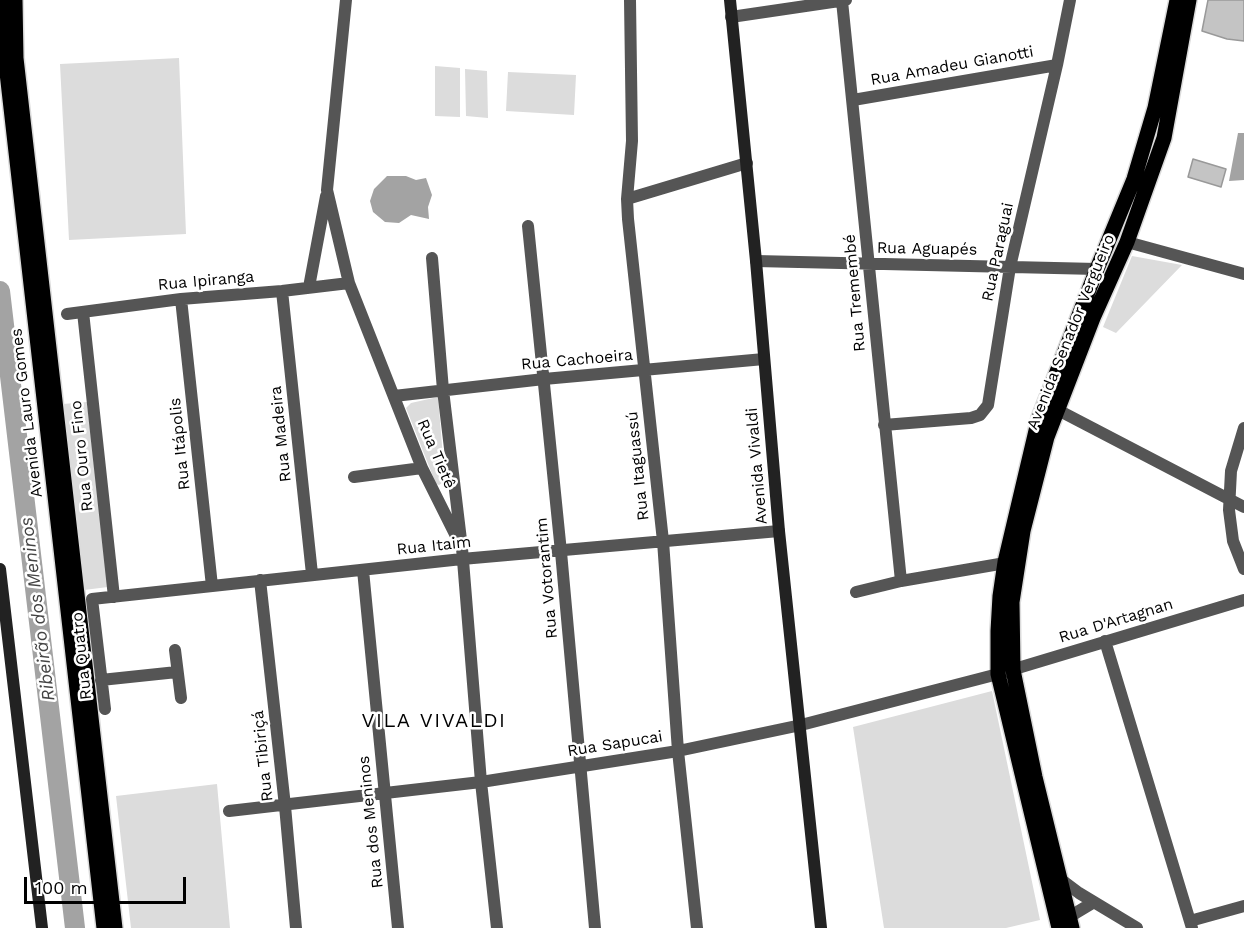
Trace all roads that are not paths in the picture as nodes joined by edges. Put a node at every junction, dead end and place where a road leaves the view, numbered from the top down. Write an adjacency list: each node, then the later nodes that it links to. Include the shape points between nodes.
1 (4, 0): 83 (main road, Avenida Lauro Gomes, via 5,55)
2 (15, 0): 84 (main road, Avenida Lauro Gomes, via 16,58)
3 (346, 0): 15 (street, Rua Tietê)
4 (630, 0): 16 (street, Rua Itaguassú, via 632,141)
5 (730, 0): 11 (street, Avenida Vivaldi)
6 (844, 0): 10 (street); 13 (street, Rua Tremembé)
7 (1070, 0): 12 (street, Rua Paraguai)
8 (1177, 0): 18 (main road, Avenida Senador Vergueiro, via 1155,108)
9 (1189, 0): 19 (main road, Avenida Senador Vergueiro, via 1164,138)
10 (793, 4): 11 (street)
11 (731, 17): 14 (street, Avenida Vivaldi)
12 (1057, 65): 13 (street, Rua Amadeu Gianotti); 23 (street, Rua Paraguai)
13 (853, 100): 22 (street, Rua Tremembé)
14 (747, 163): 16 (street); 21 (street, Avenida Vivaldi)
15 (327, 190): 26 (street, Rua Tietê); 27 (street)
16 (627, 199): 34 (street, Rua Itaguassú)
17 (528, 226): 35 (street, Rua Votorantim)
18 (1115, 228): 19 (main road); 24 (main road, Avenida Senador Vergueiro)
19 (1127, 242): 25 (street); 30 (main road, Avenida Senador Vergueiro)
20 (432, 258): 36 (street)
21 (756, 261): 22 (street, Rua Aguapés); 33 (street, Avenida Vivaldi)
22 (868, 264): 23 (street, Rua Aguapés); 39 (street, Rua Tremembé)
23 (1010, 267): 24 (street, Rua Aguapés); 39 (street, Rua Paraguai, via 985,411 971,418)
24 (1097, 269): 30 (main road); 38 (main road, Avenida Senador Vergueiro)
25 (1244, 274)
26 (348, 283): 27 (street, Rua Ipiranga); 37 (street, Rua Tietê)
27 (309, 287): 28 (street, Rua Ipiranga)
28 (282, 291): 29 (street, Rua Ipiranga); 55 (street, Rua Madeira)
29 (181, 299): 31 (street, Rua Ipiranga); 58 (street, Rua Itápolis)
30 (1101, 300): 38 (main road, Avenida Senador Vergueiro)
31 (82, 312): 32 (street, Rua Ipiranga); 60 (street, Rua Ouro Fino)
32 (67, 314)
33 (764, 359): 34 (street, Rua Cachoeira); 47 (street, Avenida Vivaldi)
34 (645, 370): 35 (street, Rua Cachoeira); 48 (street, Rua Itaguassú)
35 (544, 379): 36 (street, Rua Cachoeira); 49 (street, Rua Votorantim)
36 (443, 390): 37 (street, Rua Cachoeira); 43 (street)
37 (394, 396): 41 (street, Rua Tietê)
38 (1052, 402): 45 (street); 51 (main road, Avenida Senador Vergueiro, via 1023,531)
39 (884, 425): 57 (street, Rua Tremembé)
40 (1244, 428): 45 (street)
41 (422, 468): 42 (street); 44 (street, Rua Tietê)
42 (354, 477)
43 (454, 483): 44 (street, via 442,492); 50 (street)
44 (432, 491): 50 (street, Rua Tietê)
45 (1229, 499): 46 (street); 53 (street, via 1230,528)
46 (1244, 507)
47 (779, 531): 48 (street, Rua Itaim); 70 (street, Avenida Vivaldi)
48 (663, 541): 49 (street, Rua Itaim); 71 (street, Rua Itaguassú)
49 (561, 552): 50 (street, Rua Itaim); 72 (street, Rua Votorantim)
50 (462, 554): 54 (street, Rua Itaim); 73 (street, Rua Tietê)
51 (1011, 562): 57 (street); 66 (main road, Avenida Senador Vergueiro)
52 (0, 569): 82 (street)
53 (1244, 569)
54 (363, 570): 55 (street, Rua Itaim); 74 (street, Rua dos Meninos)
55 (312, 574): 56 (street, Rua Itaim)
56 (260, 580): 58 (street, Rua Itaim); 75 (street, Rua Tibiriçá)
57 (901, 581): 59 (street)
58 (212, 586): 60 (street, Rua Itaim)
59 (856, 592)
60 (114, 597): 61 (street, Rua Itaim)
61 (92, 599): 67 (street, Rua Quatro)
62 (1244, 600): 63 (street, Rua D'Artagnan)
63 (1105, 641): 66 (street, Rua D'Artagnan); 81 (street)
64 (175, 650): 65 (street)
65 (177, 672): 67 (street); 68 (street)
66 (1006, 672): 70 (street, Rua Sapucai); 77 (main road, Avenida Senador Vergueiro); 80 (main road, Avenida Senador Vergueiro)
67 (101, 680): 69 (street, Rua Quatro)
68 (181, 698)
69 (105, 709)
70 (801, 725): 71 (street, Rua Sapucai); 90 (street, Avenida Vivaldi)
71 (678, 751): 72 (street, Rua Sapucai); 89 (street, Rua Itaguassú)
72 (580, 766): 73 (street, Rua Sapucai); 88 (street, Rua Votorantim)
73 (481, 782): 74 (street, Rua Sapucai); 87 (street, Rua Tietê)
74 (384, 794): 75 (street, Rua Sapucai); 86 (street, Rua dos Meninos)
75 (285, 806): 76 (street, Rua Sapucai); 85 (street, Rua Tibiriçá)
76 (229, 812)
77 (1059, 878): 78 (street); 80 (main road, Avenida Senador Vergueiro)
78 (1094, 902): 80 (street); 91 (street)
79 (1244, 906): 81 (street)
80 (1067, 924)
81 (1192, 924)
82 (42, 928)
83 (104, 928)
84 (115, 928)
85 (296, 928)
86 (398, 928)
87 (497, 928)
88 (595, 928)
89 (697, 928)
90 (820, 928)
91 (1137, 928)

